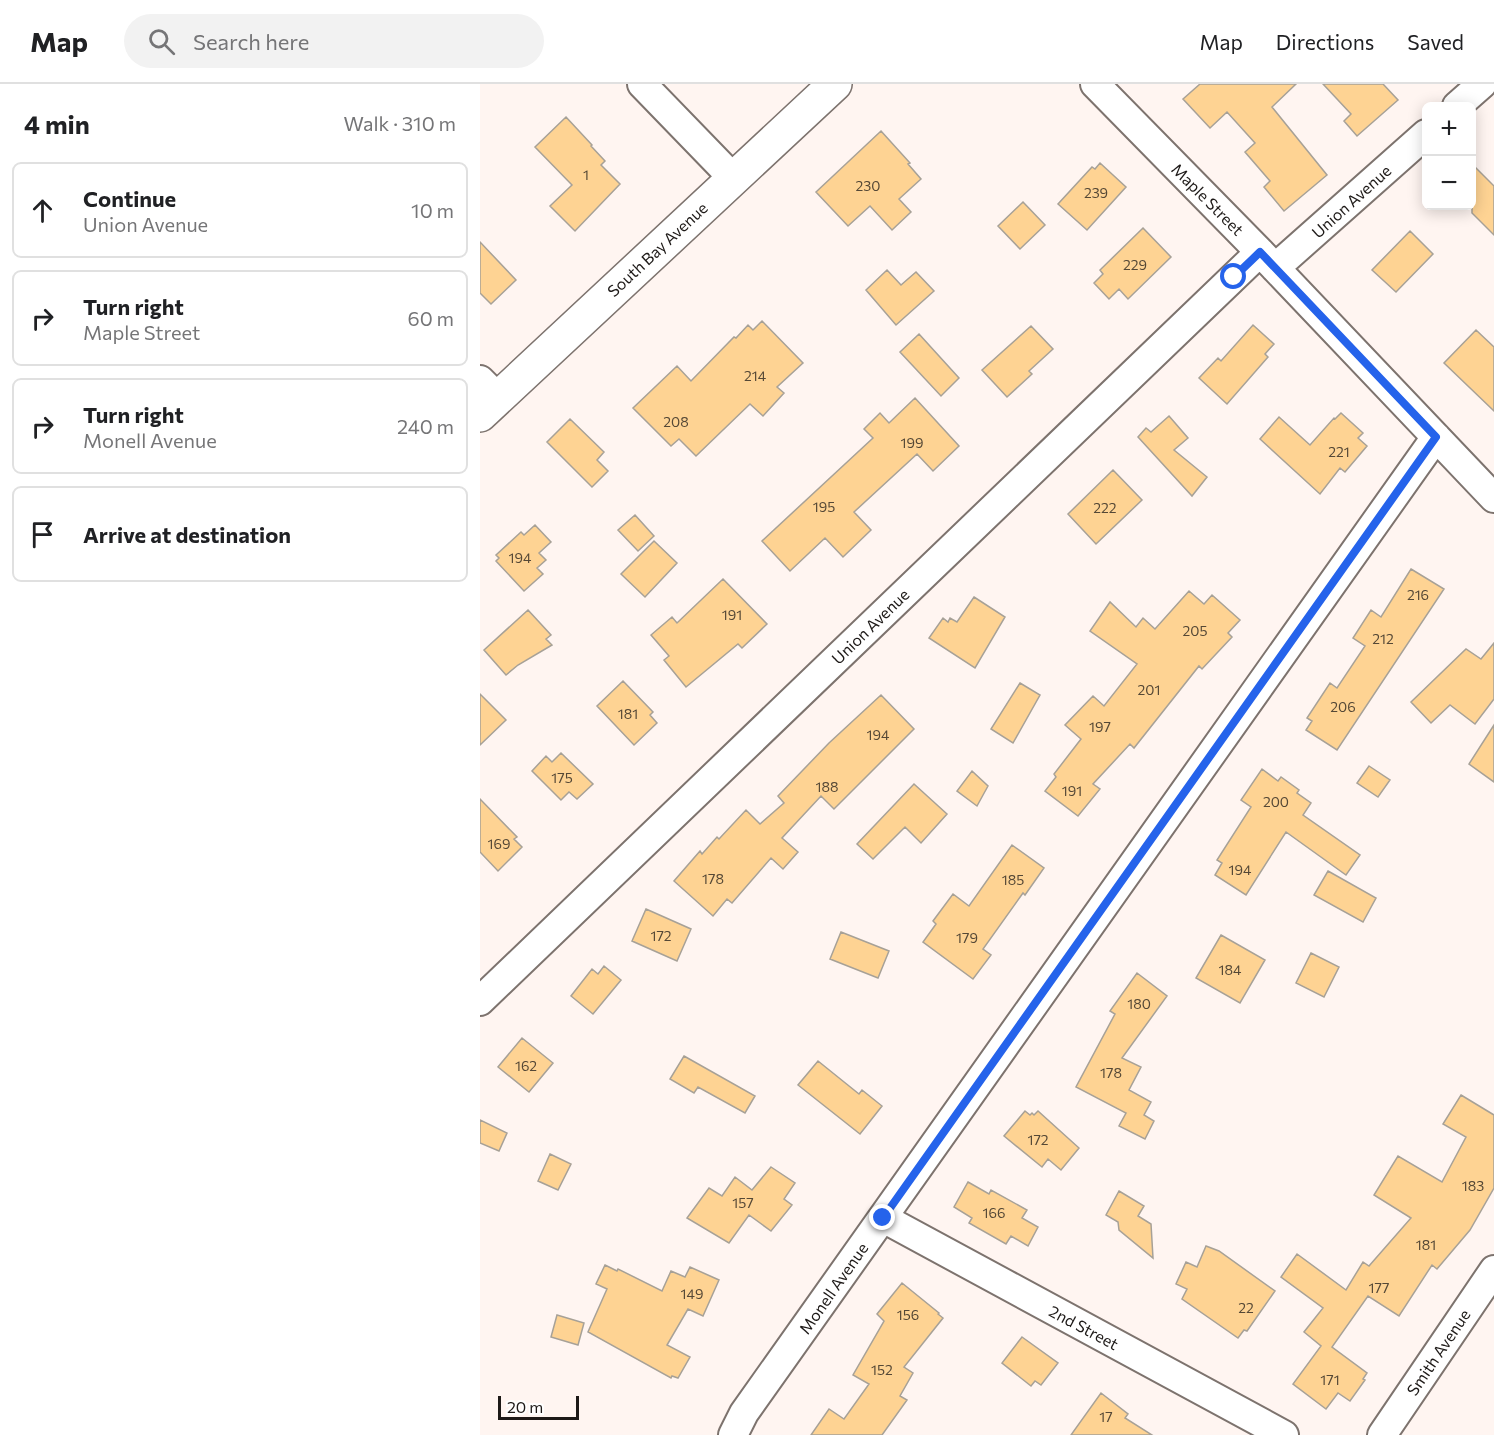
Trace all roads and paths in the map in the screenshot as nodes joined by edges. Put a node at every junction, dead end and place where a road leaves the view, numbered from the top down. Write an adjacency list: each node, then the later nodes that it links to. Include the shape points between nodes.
1 (642, 84): 7 (street)
2 (835, 84): 7 (street, South Bay Avenue)
3 (1095, 84): 8 (street, Maple Street)
4 (1482, 84): 5 (street)
5 (1462, 102)
6 (1422, 137): 8 (street, Union Avenue)
7 (733, 178): 9 (street, South Bay Avenue)
8 (1268, 260): 10 (street, Maple Street); 12 (street, Union Avenue)
9 (486, 398)
10 (1436, 437): 11 (street, Maple Street); 13 (street, Monell Avenue)
11 (1494, 498)
12 (480, 1001)
13 (883, 1218): 15 (street, Monell Avenue, via 744,1413); 16 (street, 2nd Street)
14 (1494, 1270): 17 (street, Smith Avenue)
15 (733, 1435)
16 (1284, 1435)
17 (1382, 1435)

